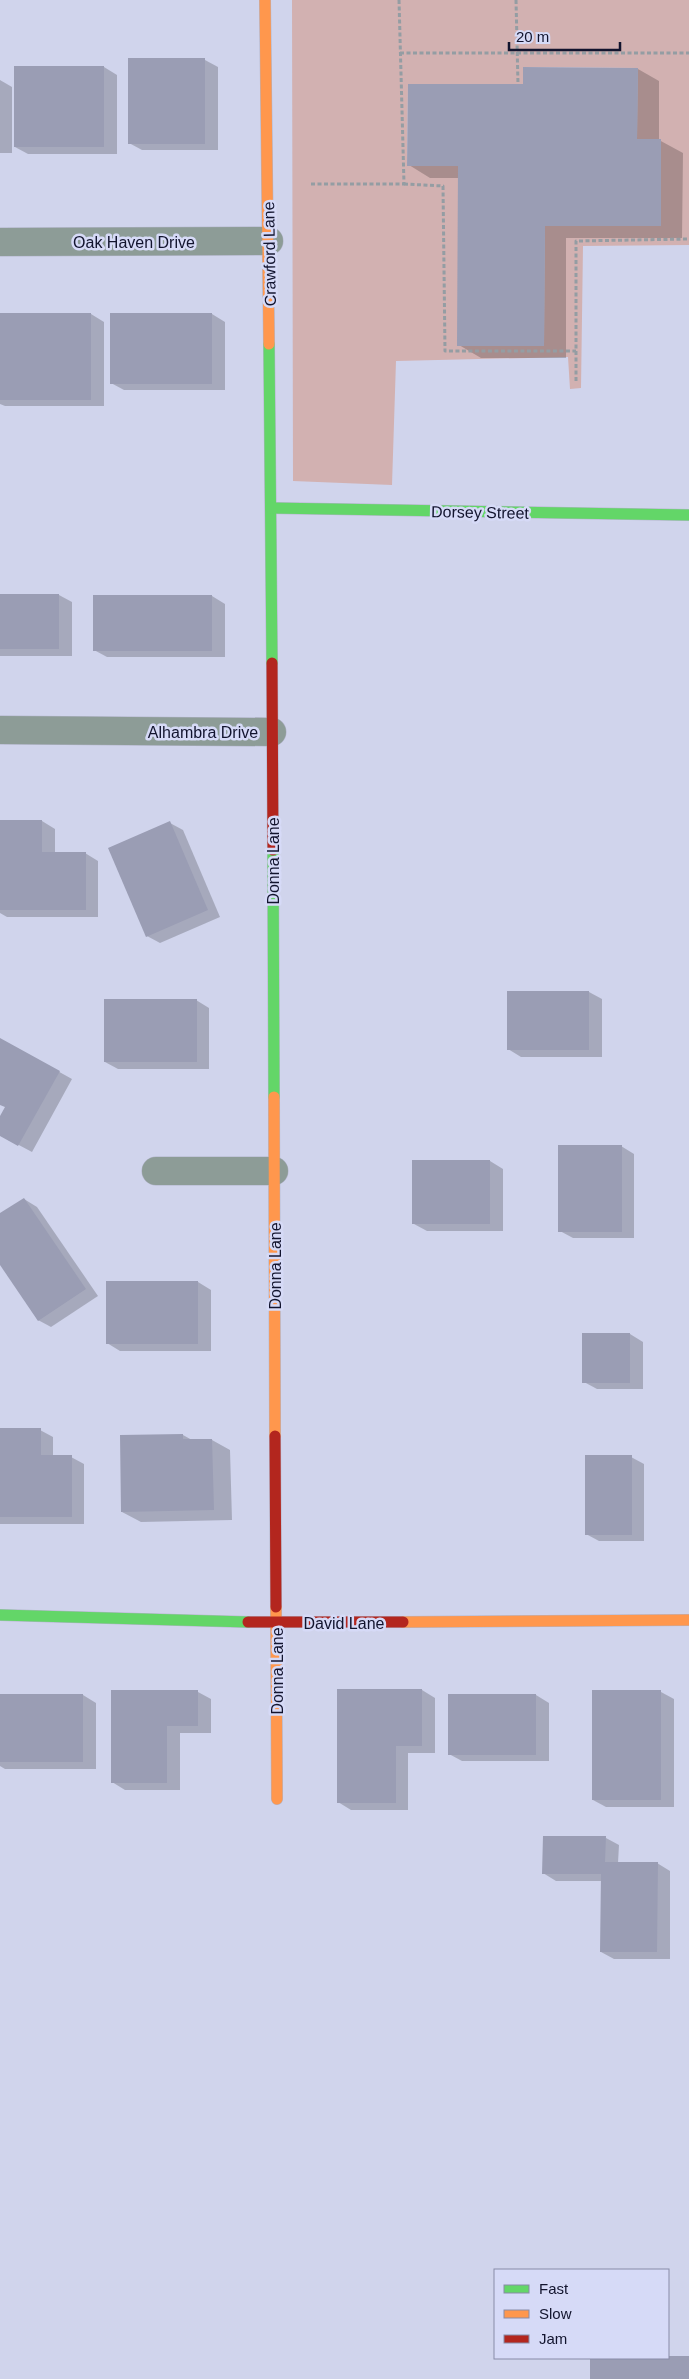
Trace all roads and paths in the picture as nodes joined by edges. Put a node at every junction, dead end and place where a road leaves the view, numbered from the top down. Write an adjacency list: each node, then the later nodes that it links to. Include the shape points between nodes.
1 (265, 0): 11 (street, Crawford Lane)
2 (399, 0): 6 (path)
3 (516, 0): 4 (path)
4 (517, 52): 5 (path); 6 (path); 7 (path)
5 (689, 52)
6 (400, 53): 9 (path)
7 (518, 84)
8 (310, 184): 9 (path)
9 (404, 184): 13 (path, via 443,186 445,351)
10 (689, 239): 13 (path, via 576,241)
11 (269, 241): 12 (street, Oak Haven Drive); 15 (street, Crawford Lane)
12 (0, 242)
13 (576, 351): 14 (path)
14 (576, 381)
15 (271, 508): 16 (street, Dorsey Street); 18 (street, Alhambra Drive)
16 (689, 516)
17 (0, 730): 18 (street, Alhambra Drive)
18 (272, 732): 20 (street, Donna Lane)
19 (156, 1171): 20 (street)
20 (274, 1171): 23 (street, Donna Lane)
21 (0, 1615): 23 (street, David Lane)
22 (689, 1620): 23 (street, David Lane)
23 (277, 1623): 24 (street, Donna Lane)
24 (277, 1799)

